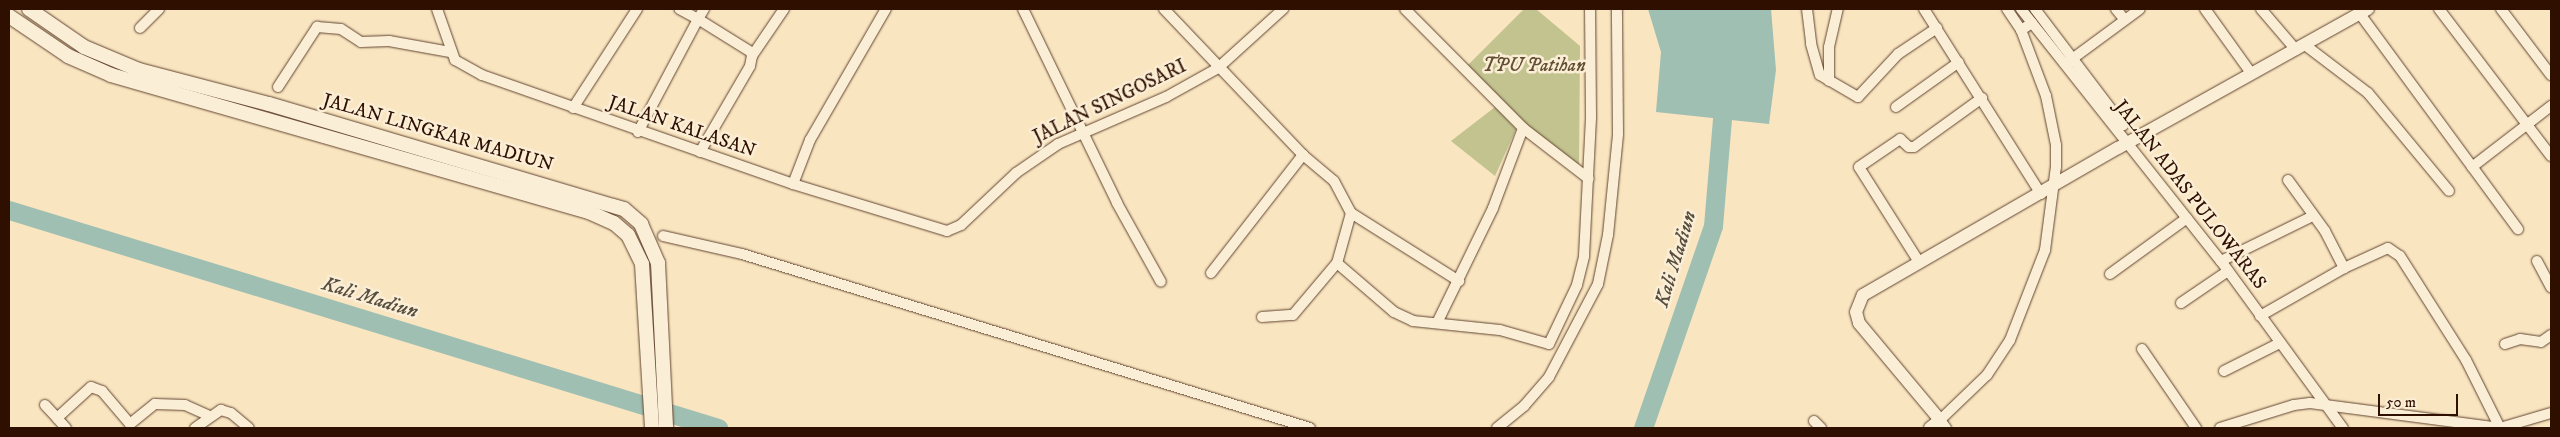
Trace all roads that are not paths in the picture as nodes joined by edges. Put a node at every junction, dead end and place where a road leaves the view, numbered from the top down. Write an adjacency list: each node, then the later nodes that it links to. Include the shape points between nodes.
1 (29, 9): 45 (main road, JALAN LINGKAR MADIUN, via 84,47)
2 (159, 9): 32 (street)
3 (436, 9): 36 (street)
4 (637, 9): 49 (street)
5 (679, 9): 29 (street)
6 (704, 9): 29 (street)
7 (784, 9): 37 (street)
8 (886, 9): 61 (street, via 810,140)
9 (1023, 9): 52 (street)
10 (1164, 9): 40 (street)
11 (1284, 9): 40 (street, JALAN SINGOSARI)
12 (1405, 9): 51 (street)
13 (1590, 9): 59 (street)
14 (1617, 9): 103 (street, via 1618,134 1608,235 1598,284 1549,377 1524,406)
15 (1807, 9): 43 (street, via 1819,74)
16 (1838, 9): 43 (street, via 1829,47)
17 (1924, 9): 33 (street)
18 (2007, 9): 34 (street)
19 (2021, 9): 31 (street, JALAN ADAS PULOWARAS)
20 (2035, 9): 38 (street)
21 (2116, 9): 30 (street)
22 (2140, 9): 30 (street)
23 (2261, 9): 35 (street)
24 (2439, 9): 50 (street)
25 (2500, 9): 42 (street)
26 (2209, 10): 41 (street)
27 (2365, 10): 35 (street); 58 (street)
28 (9, 16): 45 (main road, JALAN LINGKAR MADIUN, via 68,56 110,76)
29 (698, 19): 37 (street, via 751,52); 53 (street)
30 (2124, 19): 38 (street)
31 (2032, 23): 34 (street); 38 (street, JALAN ADAS PULOWARAS)
32 (140, 28)
33 (1937, 28): 39 (street); 43 (street, via 1898,54 1860,96)
34 (2021, 30): 62 (street, via 2046,96 2052,122 2056,167)
35 (2301, 48): 41 (street); 63 (street, via 2368,94)
36 (450, 52): 44 (street, via 389,41 361,42 341,29 317,27); 49 (street, JALAN KALASAN, via 460,64 482,75)
37 (752, 56): 55 (street, via 750,66)
38 (2069, 61): 54 (street, JALAN ADAS PULOWARAS)
39 (1959, 62): 46 (street); 48 (street)
40 (1218, 68): 52 (street, JALAN SINGOSARI, via 1166,97); 56 (street)
41 (2251, 73): 54 (street)
42 (2551, 75)
43 (1829, 80)
44 (278, 87)
45 (200, 95): 81 (main road, JALAN LINGKAR MADIUN, via 353,128 624,209 641,224 650,238 658,263)
46 (1982, 98): 62 (street); 72 (street, via 1914,147 1900,139 1858,167)
47 (2551, 106): 50 (street)
48 (1896, 107)
49 (573, 108): 53 (street, JALAN KALASAN)
50 (2527, 124): 57 (street); 58 (street)
51 (1523, 128): 59 (street); 78 (street, via 1493,208)
52 (1084, 131): 68 (street, JALAN SINGOSARI, via 1035,159); 79 (street, via 1117,203)
53 (638, 132): 55 (street, JALAN KALASAN)
54 (2131, 141): 62 (street); 66 (street, JALAN ADAS PULOWARAS)
55 (700, 152): 61 (street, JALAN KALASAN)
56 (1303, 156): 64 (street, via 1338,185); 76 (street)
57 (2551, 156)
58 (2472, 167): 67 (street)
59 (1589, 179): 85 (street, via 1584,256 1577,285 1549,344 1524,334)
60 (2288, 180): 65 (street)
61 (793, 184): 68 (street, JALAN KALASAN)
62 (2047, 191): 72 (street); 96 (street, via 2045,250 2020,319 1987,375)
63 (2448, 192)
64 (1351, 213): 73 (street); 78 (street)
65 (2313, 216): 70 (street); 74 (street, via 2325,231)
66 (2187, 218): 70 (street, JALAN ADAS PULOWARAS); 77 (street)
67 (2518, 229)
68 (954, 230)
69 (663, 236): 102 (street, via 751,257)
70 (2221, 261): 75 (street, JALAN ADAS PULOWARAS)
71 (2538, 261): 80 (street)
72 (1919, 262): 96 (street, via 1869,290 1860,300 1856,318)
73 (1337, 263): 84 (street, via 1293,314); 85 (street, via 1394,312 1413,321)
74 (2344, 268): 83 (street); 107 (street, via 2382,249 2388,248 2400,256 2466,360)
75 (2228, 271): 82 (street); 83 (street, JALAN ADAS PULOWARAS)
76 (1211, 273)
77 (2110, 274)
78 (1459, 280): 85 (street)
79 (1161, 282)
80 (2551, 287)
81 (652, 297): 100 (main road, JALAN LINGKAR MADIUN); 101 (main road, JALAN LINGKAR MADIUN)
82 (2182, 303)
83 (2260, 316): 87 (street, JALAN ADAS PULOWARAS)
84 (1262, 317)
85 (1437, 323)
86 (2551, 335): 88 (street, via 2541,342 2520,339)
87 (2280, 343): 90 (street); 92 (street, JALAN ADAS PULOWARAS)
88 (2505, 344)
89 (2142, 348): 104 (street)
90 (2224, 372)
91 (45, 405): 95 (street)
92 (2326, 406): 105 (street, via 2301,403); 106 (street, JALAN ADAS PULOWARAS); 107 (street)
93 (2551, 413): 107 (street, via 2522,425)
94 (210, 416): 95 (street, via 185,405 155,404 130,424 97,387 91,388); 98 (street); 99 (street, via 225,410)
95 (57, 418): 97 (street)
96 (1939, 425)
97 (66, 428)
98 (196, 428)
99 (249, 428)
100 (652, 428)
101 (666, 428)
102 (1310, 428)
103 (1497, 428)
104 (2196, 428)
105 (2220, 428)
106 (2342, 428)
107 (2500, 428)

